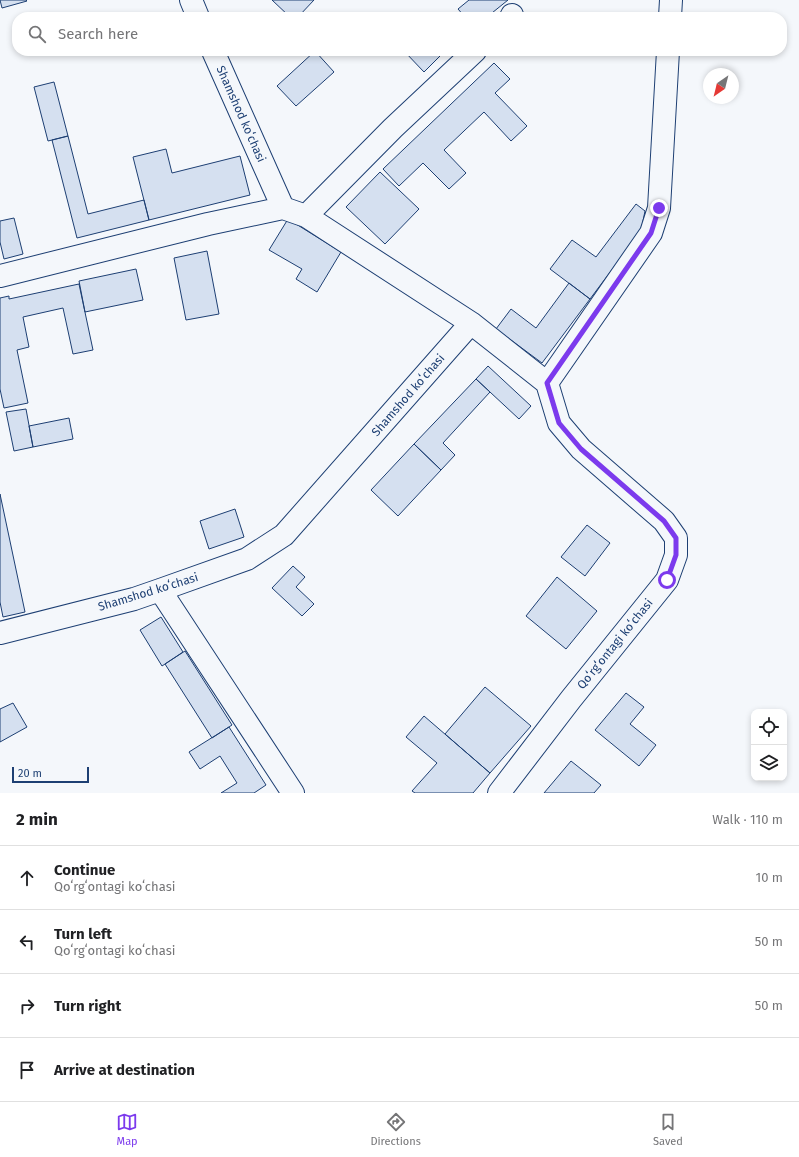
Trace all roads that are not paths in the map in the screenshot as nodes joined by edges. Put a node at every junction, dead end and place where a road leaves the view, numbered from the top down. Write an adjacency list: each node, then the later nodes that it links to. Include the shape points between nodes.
1 (190, 0): 3 (street)
2 (671, 0): 4 (street)
3 (196, 12)
4 (670, 12)
5 (215, 56): 8 (street, Shamshod koʻchasi)
6 (470, 56): 9 (street, via 393,128)
7 (668, 56): 12 (street, via 659,208 651,233)
8 (283, 208): 9 (street); 10 (street)
9 (306, 216): 11 (street)
10 (0, 276)
11 (471, 323): 12 (street); 13 (street, Shamshod koʻchasi, via 284,535 247,559)
12 (547, 383): 16 (street, Qoʻrgʻontagi koʻchasi, via 559,423 581,449 664,521 676,538 676,555 667,580)
13 (160, 590): 14 (street, Shamshod koʻchasi); 15 (street)
14 (0, 633)
15 (293, 793)
16 (499, 793)

